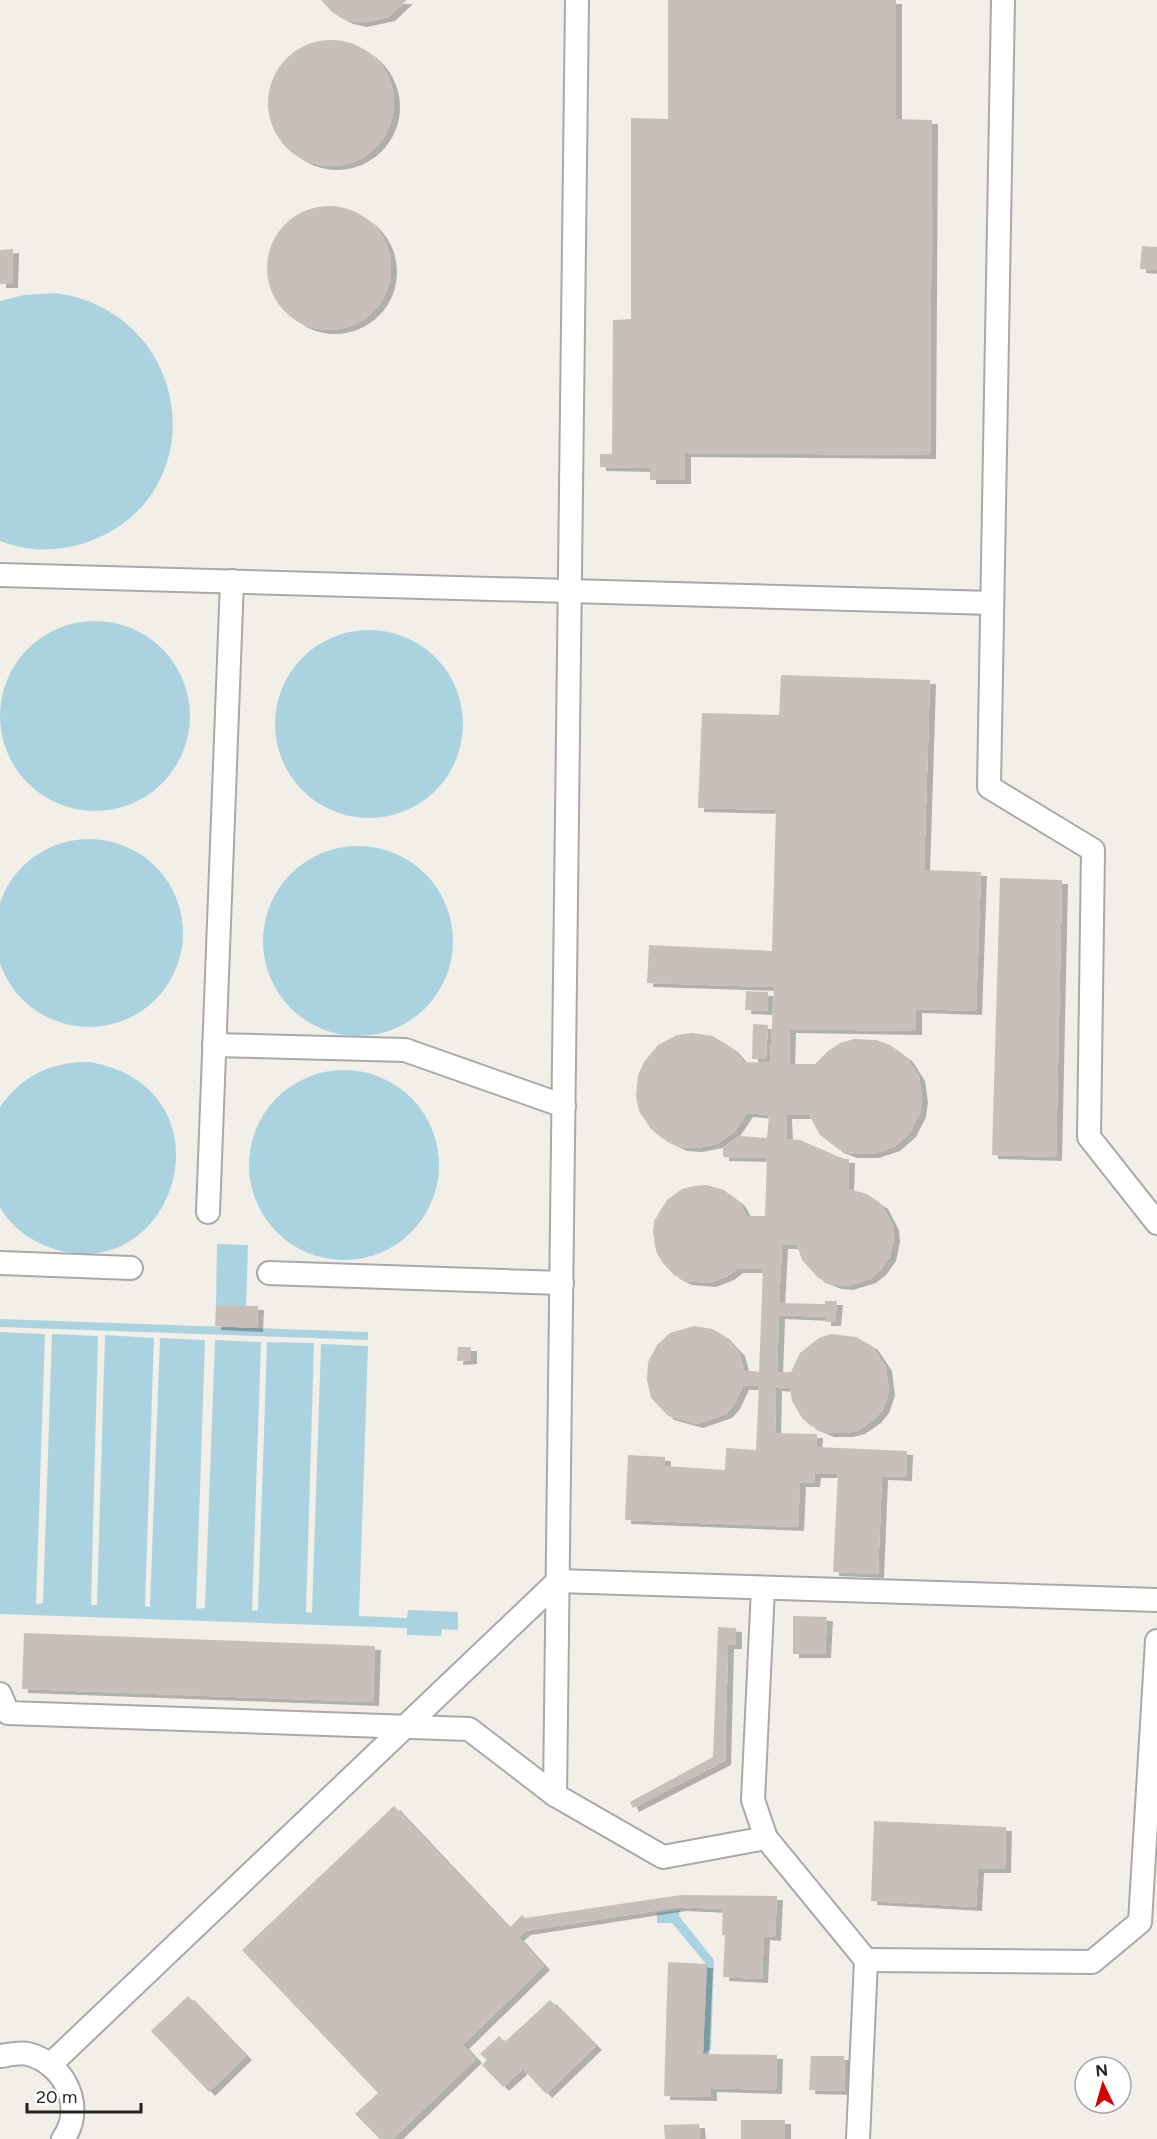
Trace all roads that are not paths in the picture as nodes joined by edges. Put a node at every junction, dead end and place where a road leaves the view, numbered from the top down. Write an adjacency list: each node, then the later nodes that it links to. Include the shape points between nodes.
1 (578, 0): 5 (lane)
2 (1003, 0): 6 (lane)
3 (0, 575): 4 (lane)
4 (232, 581): 5 (lane); 7 (lane)
5 (570, 591): 6 (lane); 8 (lane)
6 (992, 603): 10 (lane, via 988,787 1093,850 1089,1137)
7 (214, 1045): 8 (lane, via 405,1050); 9 (lane)
8 (564, 1106): 14 (lane)
9 (208, 1212)
10 (1157, 1223)
11 (0, 1263): 12 (lane)
12 (131, 1268)
13 (269, 1273): 14 (lane)
14 (562, 1283): 15 (lane)
15 (558, 1581): 16 (lane); 20 (lane); 21 (lane)
16 (763, 1588): 17 (lane); 22 (lane, via 753,1800)
17 (1157, 1600)
18 (1157, 1641): 23 (lane, via 1140,1922 1092,1962)
19 (0, 1694): 20 (lane, via 8,1713)
20 (404, 1727): 21 (lane, via 469,1729); 25 (lane)
21 (555, 1796): 22 (lane, via 663,1857)
22 (766, 1838): 23 (lane)
23 (866, 1960): 27 (lane)
24 (0, 2056): 25 (lane, via 26,2053)
25 (51, 2064): 26 (lane, via 67,2082 73,2106)
26 (65, 2138)
27 (858, 2139)

